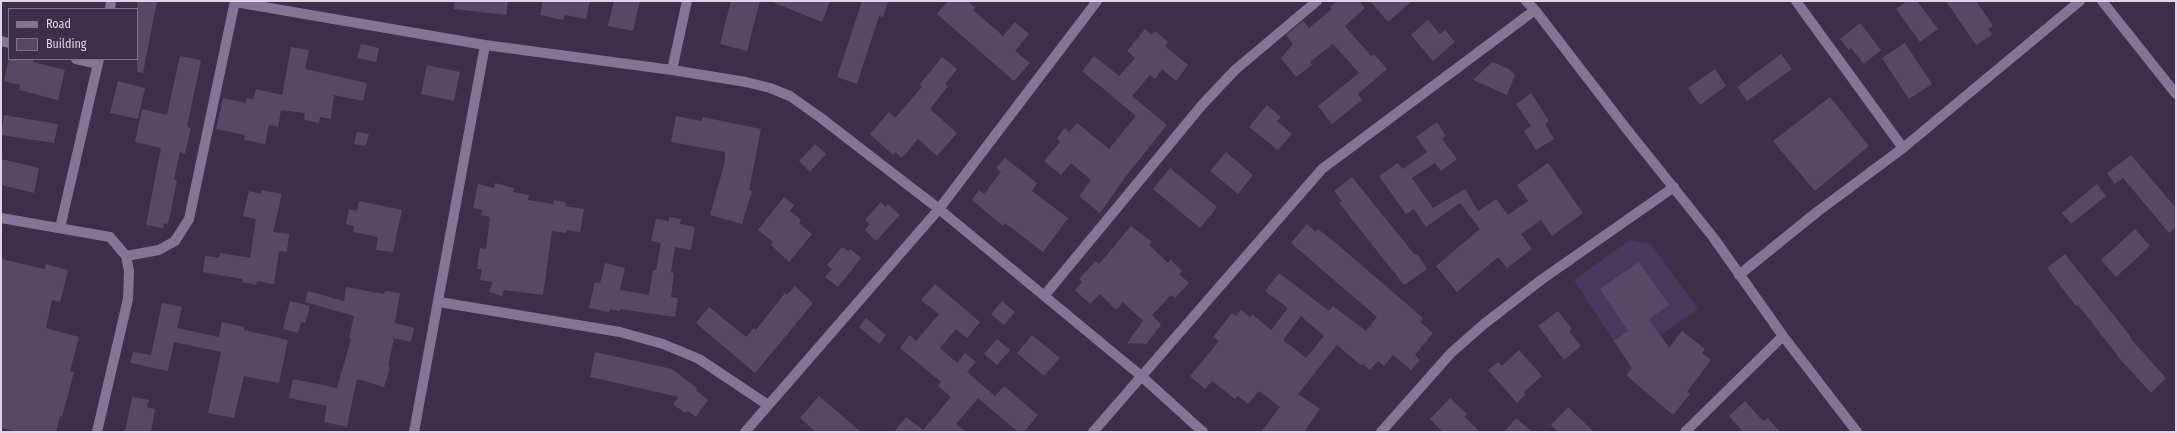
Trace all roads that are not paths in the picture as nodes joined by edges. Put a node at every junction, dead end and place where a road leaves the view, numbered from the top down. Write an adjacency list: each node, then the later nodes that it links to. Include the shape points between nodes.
1 (235, 1): 10 (street); 20 (street, via 189,219 170,244 159,250)
2 (687, 1): 13 (street)
3 (1097, 1): 17 (street)
4 (1317, 1): 22 (street, via 1235,70 1207,100)
5 (1526, 1): 9 (street)
6 (1796, 1): 15 (street)
7 (2080, 1): 15 (street)
8 (2102, 1): 14 (street)
9 (1535, 10): 16 (street); 25 (street, via 1322,169)
10 (485, 45): 13 (street); 23 (street)
11 (84, 60): 12 (street)
12 (99, 62): 19 (street)
13 (672, 70): 17 (street, via 746,82 790,96)
14 (2176, 94)
15 (1903, 148): 21 (street, via 1817,212)
16 (1674, 187): 21 (street); 32 (street, via 1541,280 1484,324 1451,353)
17 (939, 209): 22 (street); 26 (street)
18 (1, 218): 19 (street)
19 (60, 228): 20 (street, via 110,237)
20 (126, 256): 27 (street, via 129,271 128,299)
21 (1739, 275): 24 (street)
22 (1044, 296): 25 (street)
23 (439, 302): 26 (street, via 620,332 663,344 699,359); 28 (street)
24 (1783, 336): 33 (street); 34 (street)
25 (1140, 375): 30 (street); 31 (street)
26 (768, 405): 29 (street)
27 (97, 432)
28 (414, 432)
29 (745, 432)
30 (1093, 432)
31 (1203, 432)
32 (1381, 432)
33 (1685, 432)
34 (1857, 432)

